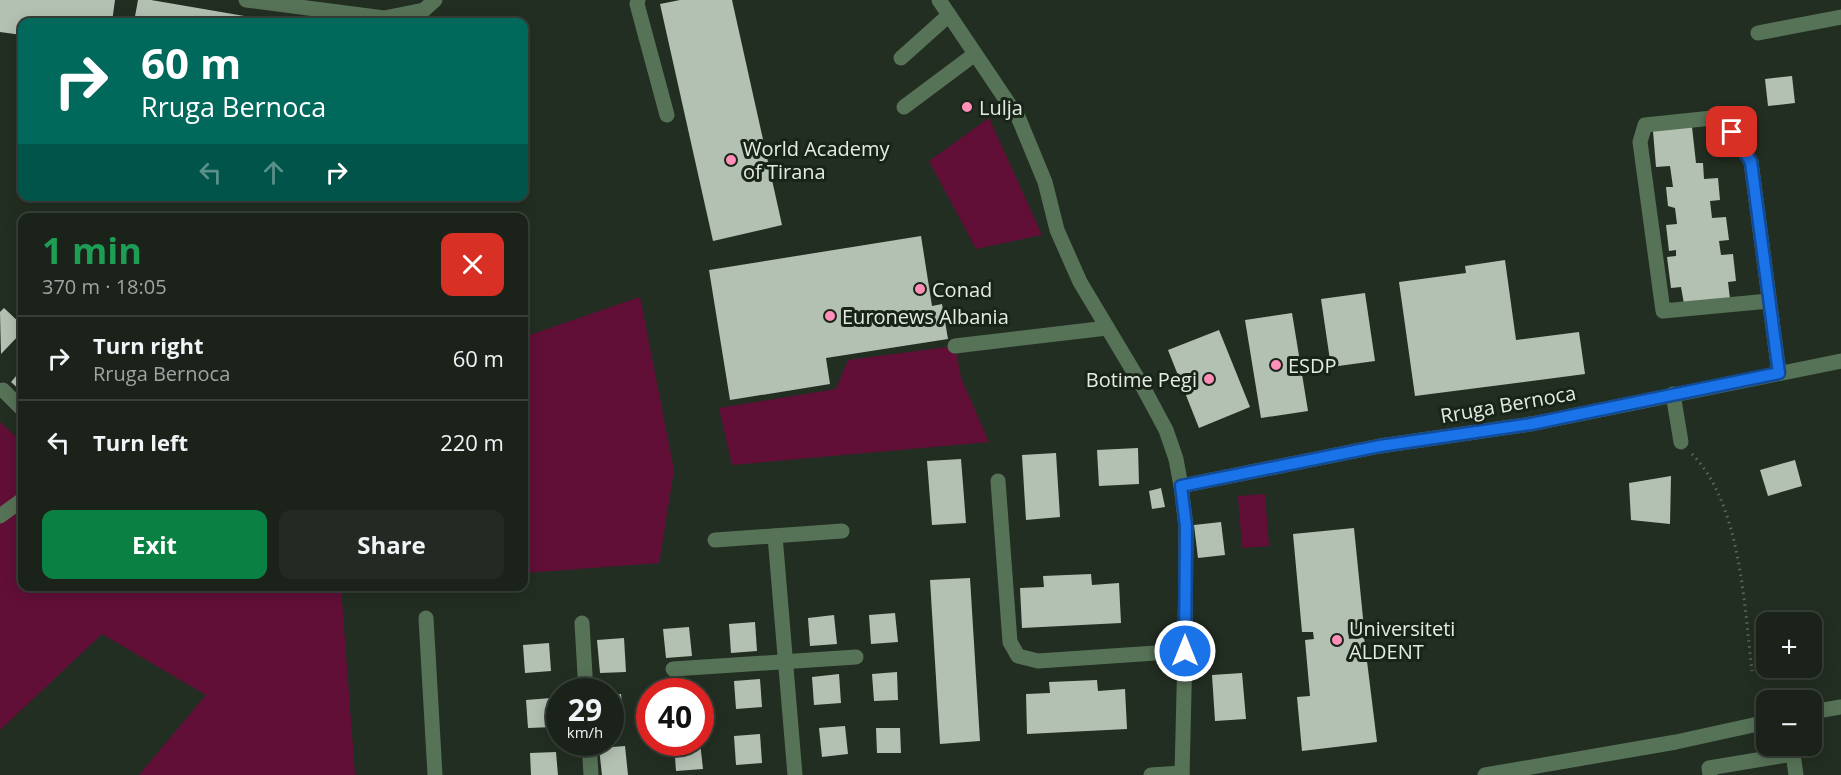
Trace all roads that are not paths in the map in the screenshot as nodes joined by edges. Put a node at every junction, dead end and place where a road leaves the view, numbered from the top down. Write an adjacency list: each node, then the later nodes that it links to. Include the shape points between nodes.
1 (246, 0): 2 (street, via 384,18 424,10)
2 (435, 0)
3 (638, 0): 11 (street)
4 (939, 0): 5 (street)
5 (949, 15): 8 (street); 9 (street)
6 (1841, 17): 7 (street)
7 (1758, 33)
8 (975, 54): 10 (street); 13 (street, via 1019,119 1045,182 1057,230 1080,282)
9 (901, 58)
10 (904, 107)
11 (667, 115)
12 (1769, 301): 12 (street, via 1751,162 1722,117 1645,125 1640,142 1663,311); 16 (street)
13 (1107, 328): 14 (street); 22 (street, via 1166,430)
14 (955, 346)
15 (1841, 361): 16 (street, Rruga Bernoca)
16 (1779, 373): 18 (street, Rruga Bernoca)
17 (3, 390): 19 (street)
18 (1673, 394): 20 (street); 22 (street, Rruga Bernoca, via 1531,424 1380,446)
19 (18, 405)
20 (1681, 442)
21 (998, 481): 30 (street, via 1010,642 1018,656 1038,661)
22 (1181, 486): 30 (street, via 1186,526)
23 (18, 503): 24 (street)
24 (0, 516)
25 (842, 531): 26 (street)
26 (775, 536): 27 (street); 32 (street)
27 (715, 540)
28 (426, 618): 40 (street)
29 (582, 622): 34 (street)
30 (1185, 651): 39 (street)
31 (856, 657): 32 (street)
32 (784, 662): 33 (street); 42 (street)
33 (672, 669)
34 (585, 678)
35 (1841, 707): 36 (street)
36 (1822, 710)
37 (1756, 724): 44 (street)
38 (590, 756): 41 (street)
39 (1182, 774): 43 (street)
40 (435, 775)
41 (591, 775)
42 (795, 775)
43 (1151, 775)
44 (1485, 775)
45 (1710, 775): 46 (street, via 1709,768 1793,754)
46 (1796, 775)

